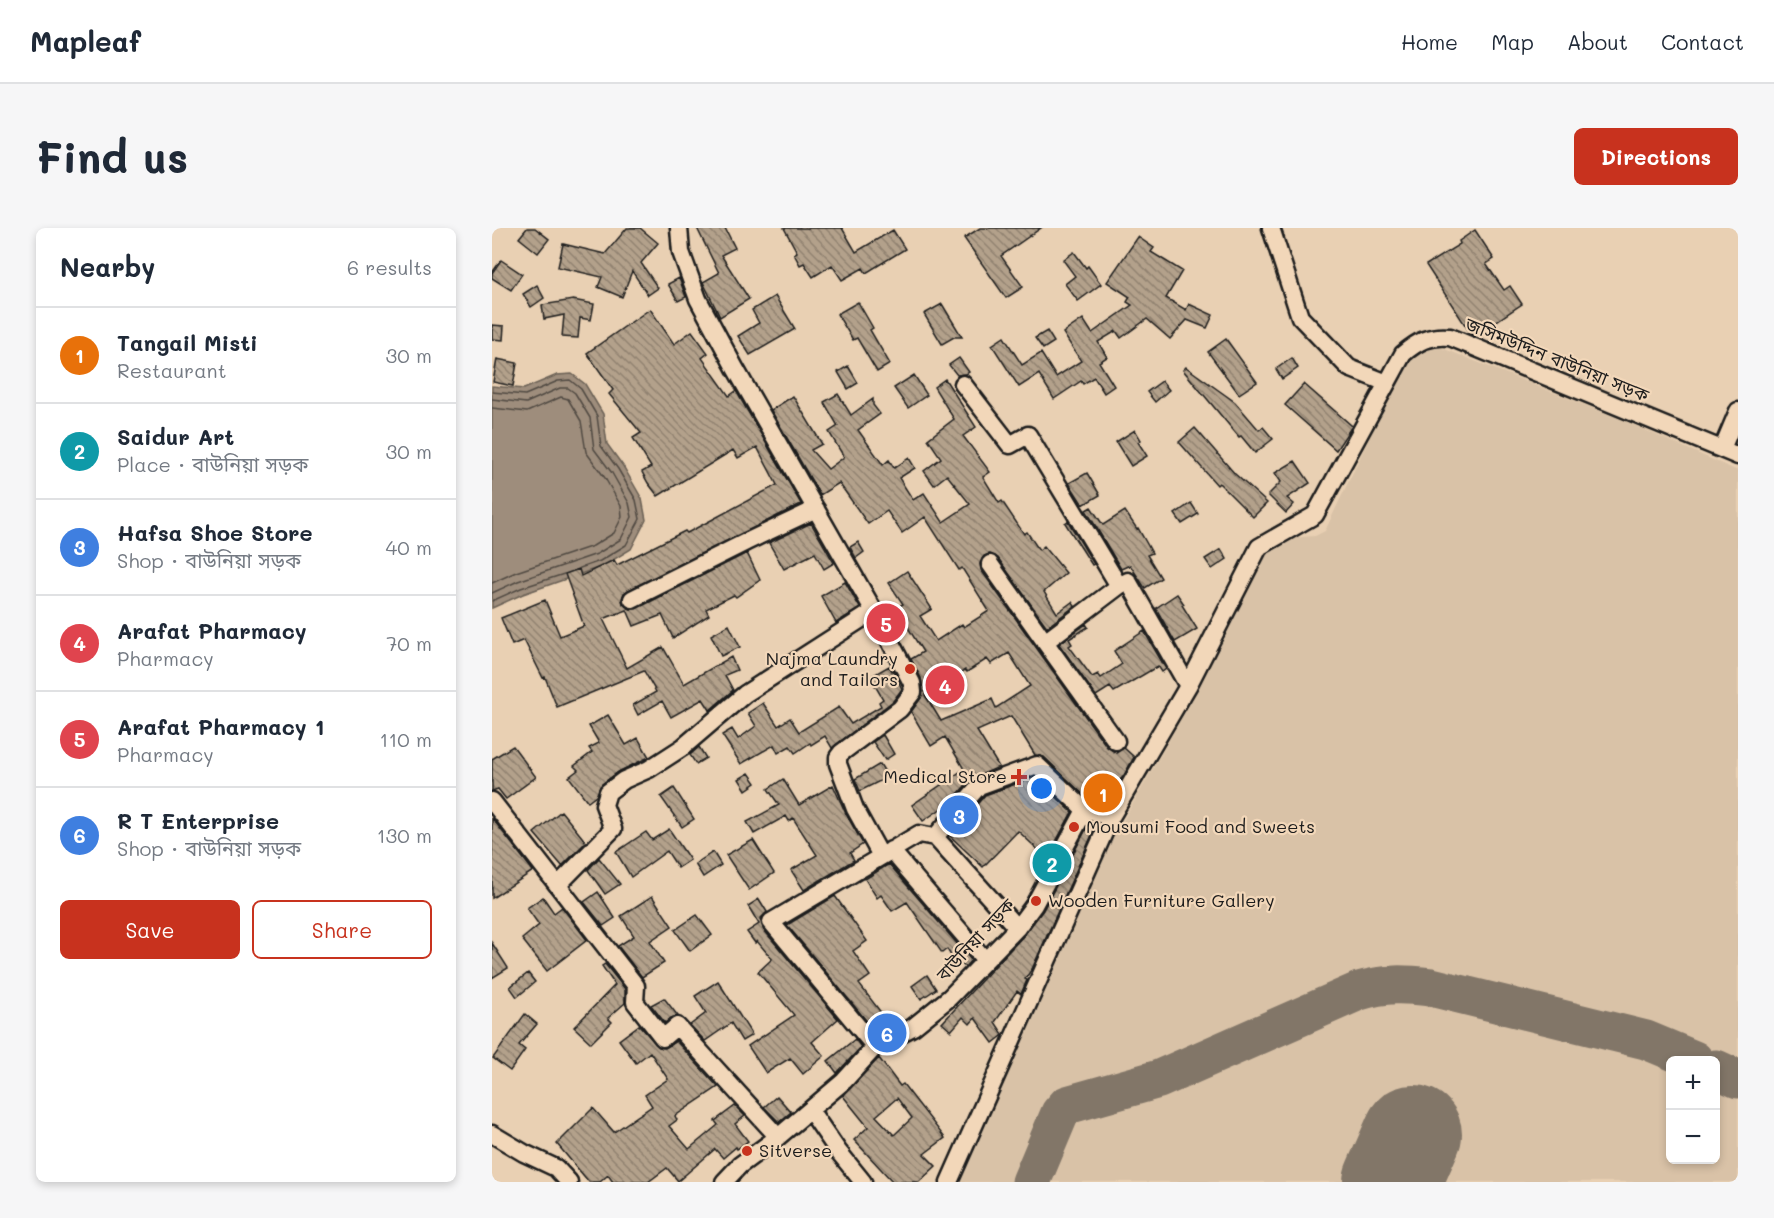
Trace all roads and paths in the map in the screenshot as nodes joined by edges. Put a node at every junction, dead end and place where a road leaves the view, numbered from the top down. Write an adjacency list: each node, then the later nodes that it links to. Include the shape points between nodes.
1 (679, 228): 8 (street, via 681,252 698,299)
2 (1271, 228): 3 (street, via 1300,317 1349,368)
3 (1387, 383): 6 (street, জসিমউদ্দিন বাউনিয়া সড়ক, via 1403,354 1415,343 1437,336 1450,337); 14 (street, জসিমউদ্দিন বাউনিয়া সড়ক, via 1315,515 1258,547)
4 (963, 384): 10 (street, via 1010,445 1028,435)
5 (1738, 411): 6 (street)
6 (1722, 449): 7 (street, জসিমউদ্দিন বাউনিয়া সড়ক)
7 (1738, 456)
8 (816, 509): 11 (street); 12 (street)
9 (990, 564): 13 (street)
10 (1119, 586): 13 (street); 14 (street, via 1128,581)
11 (632, 599)
12 (874, 611): 20 (street, via 912,682 913,692 900,709 841,753 838,764 855,809); 21 (street, via 745,694 683,747 608,792 604,805 613,829)
13 (1045, 642): 15 (street)
14 (1188, 686): 18 (street)
15 (1116, 741)
16 (492, 801): 21 (street)
17 (1084, 810): 18 (street); 19 (street, via 1037,765 979,786); 22 (street, বাউনিয়া সড়ক, via 1034,905)
18 (1111, 817): 31 (street)
19 (935, 837): 20 (street, via 919,834); 22 (street)
20 (886, 853): 23 (street); 24 (street, via 771,922)
21 (558, 885): 27 (street, via 636,986 635,1002 663,1038 677,1026)
22 (1017, 928): 23 (street, বাউনিয়া সড়ক)
23 (985, 960): 24 (street, বাউনিয়া সড়ক, via 949,998 913,1027)
24 (875, 1047): 25 (street, বাউনিয়া সড়ক)
25 (810, 1110): 27 (street, বাউনিয়া সড়ক); 30 (street)
26 (492, 1134): 28 (street, via 556,1168)
27 (777, 1137): 29 (street, বাউনিয়া সড়ক, via 740,1164)
28 (569, 1182)
29 (724, 1182)
30 (862, 1182)
31 (949, 1182)

